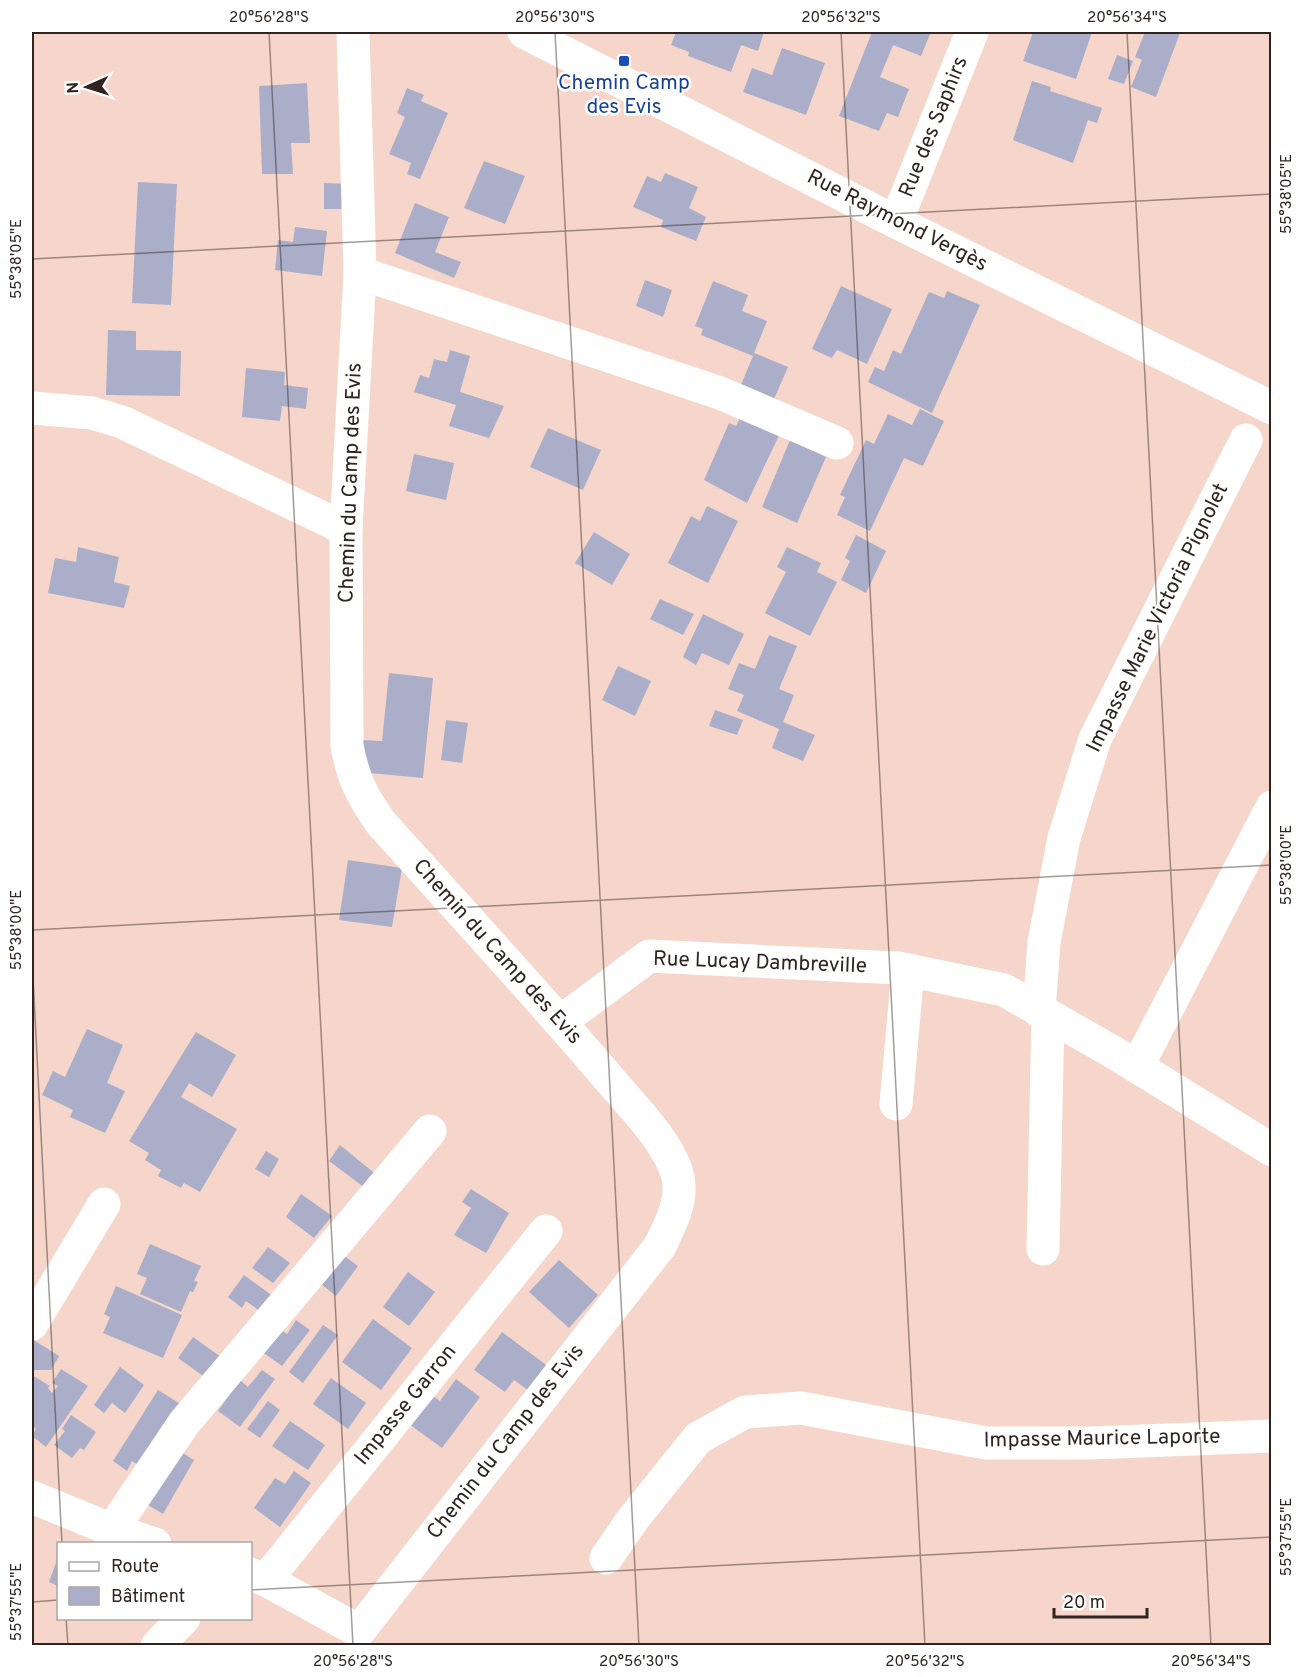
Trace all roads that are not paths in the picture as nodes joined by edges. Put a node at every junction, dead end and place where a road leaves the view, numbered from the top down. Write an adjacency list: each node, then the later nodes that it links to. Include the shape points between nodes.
1 (353, 32): 5 (street, Chemin du Camp des Evis)
2 (524, 32): 4 (street, Rue Raymond Vergès)
3 (972, 32): 4 (street, Rue des Saphirs)
4 (896, 222): 7 (street, Rue Raymond Vergès)
5 (360, 273): 9 (street, via 720,393); 10 (street, Chemin du Camp des Evis)
6 (32, 408): 10 (street, via 92,413 122,422)
7 (1272, 408)
8 (1246, 440): 13 (street, Impasse Marie Victoria Pignolet, via 1095,739 1064,838 1044,942)
9 (837, 443)
10 (346, 530): 14 (street, Chemin du Camp des Evis, via 347,746 358,789 381,823)
11 (1272, 807): 15 (street)
12 (908, 970): 13 (street, Rue Lucay Dambreville, via 1004,990); 14 (street, Rue Lucay Dambreville, via 649,956); 16 (street)
13 (1043, 1013): 15 (street, Rue Lucay Dambreville); 21 (street)
14 (560, 1022): 30 (street, Chemin du Camp des Evis, via 648,1125 671,1160 680,1188 679,1202 660,1246)
15 (1137, 1067): 18 (street, Rue Lucay Dambreville)
16 (896, 1104)
17 (430, 1131): 25 (street, via 184,1423)
18 (1272, 1150)
19 (104, 1204): 22 (street)
20 (546, 1231): 28 (street, Impasse Garron)
21 (1043, 1249)
22 (32, 1324)
23 (1272, 1436): 27 (street, Impasse Maurice Laporte, via 986,1443 801,1408 745,1412 698,1438)
24 (32, 1497): 25 (street)
25 (112, 1530): 26 (street)
26 (149, 1542)
27 (606, 1558)
28 (258, 1577): 30 (street, Chemin du Camp des Evis)
29 (182, 1620): 31 (street)
30 (355, 1638)
31 (157, 1646)

